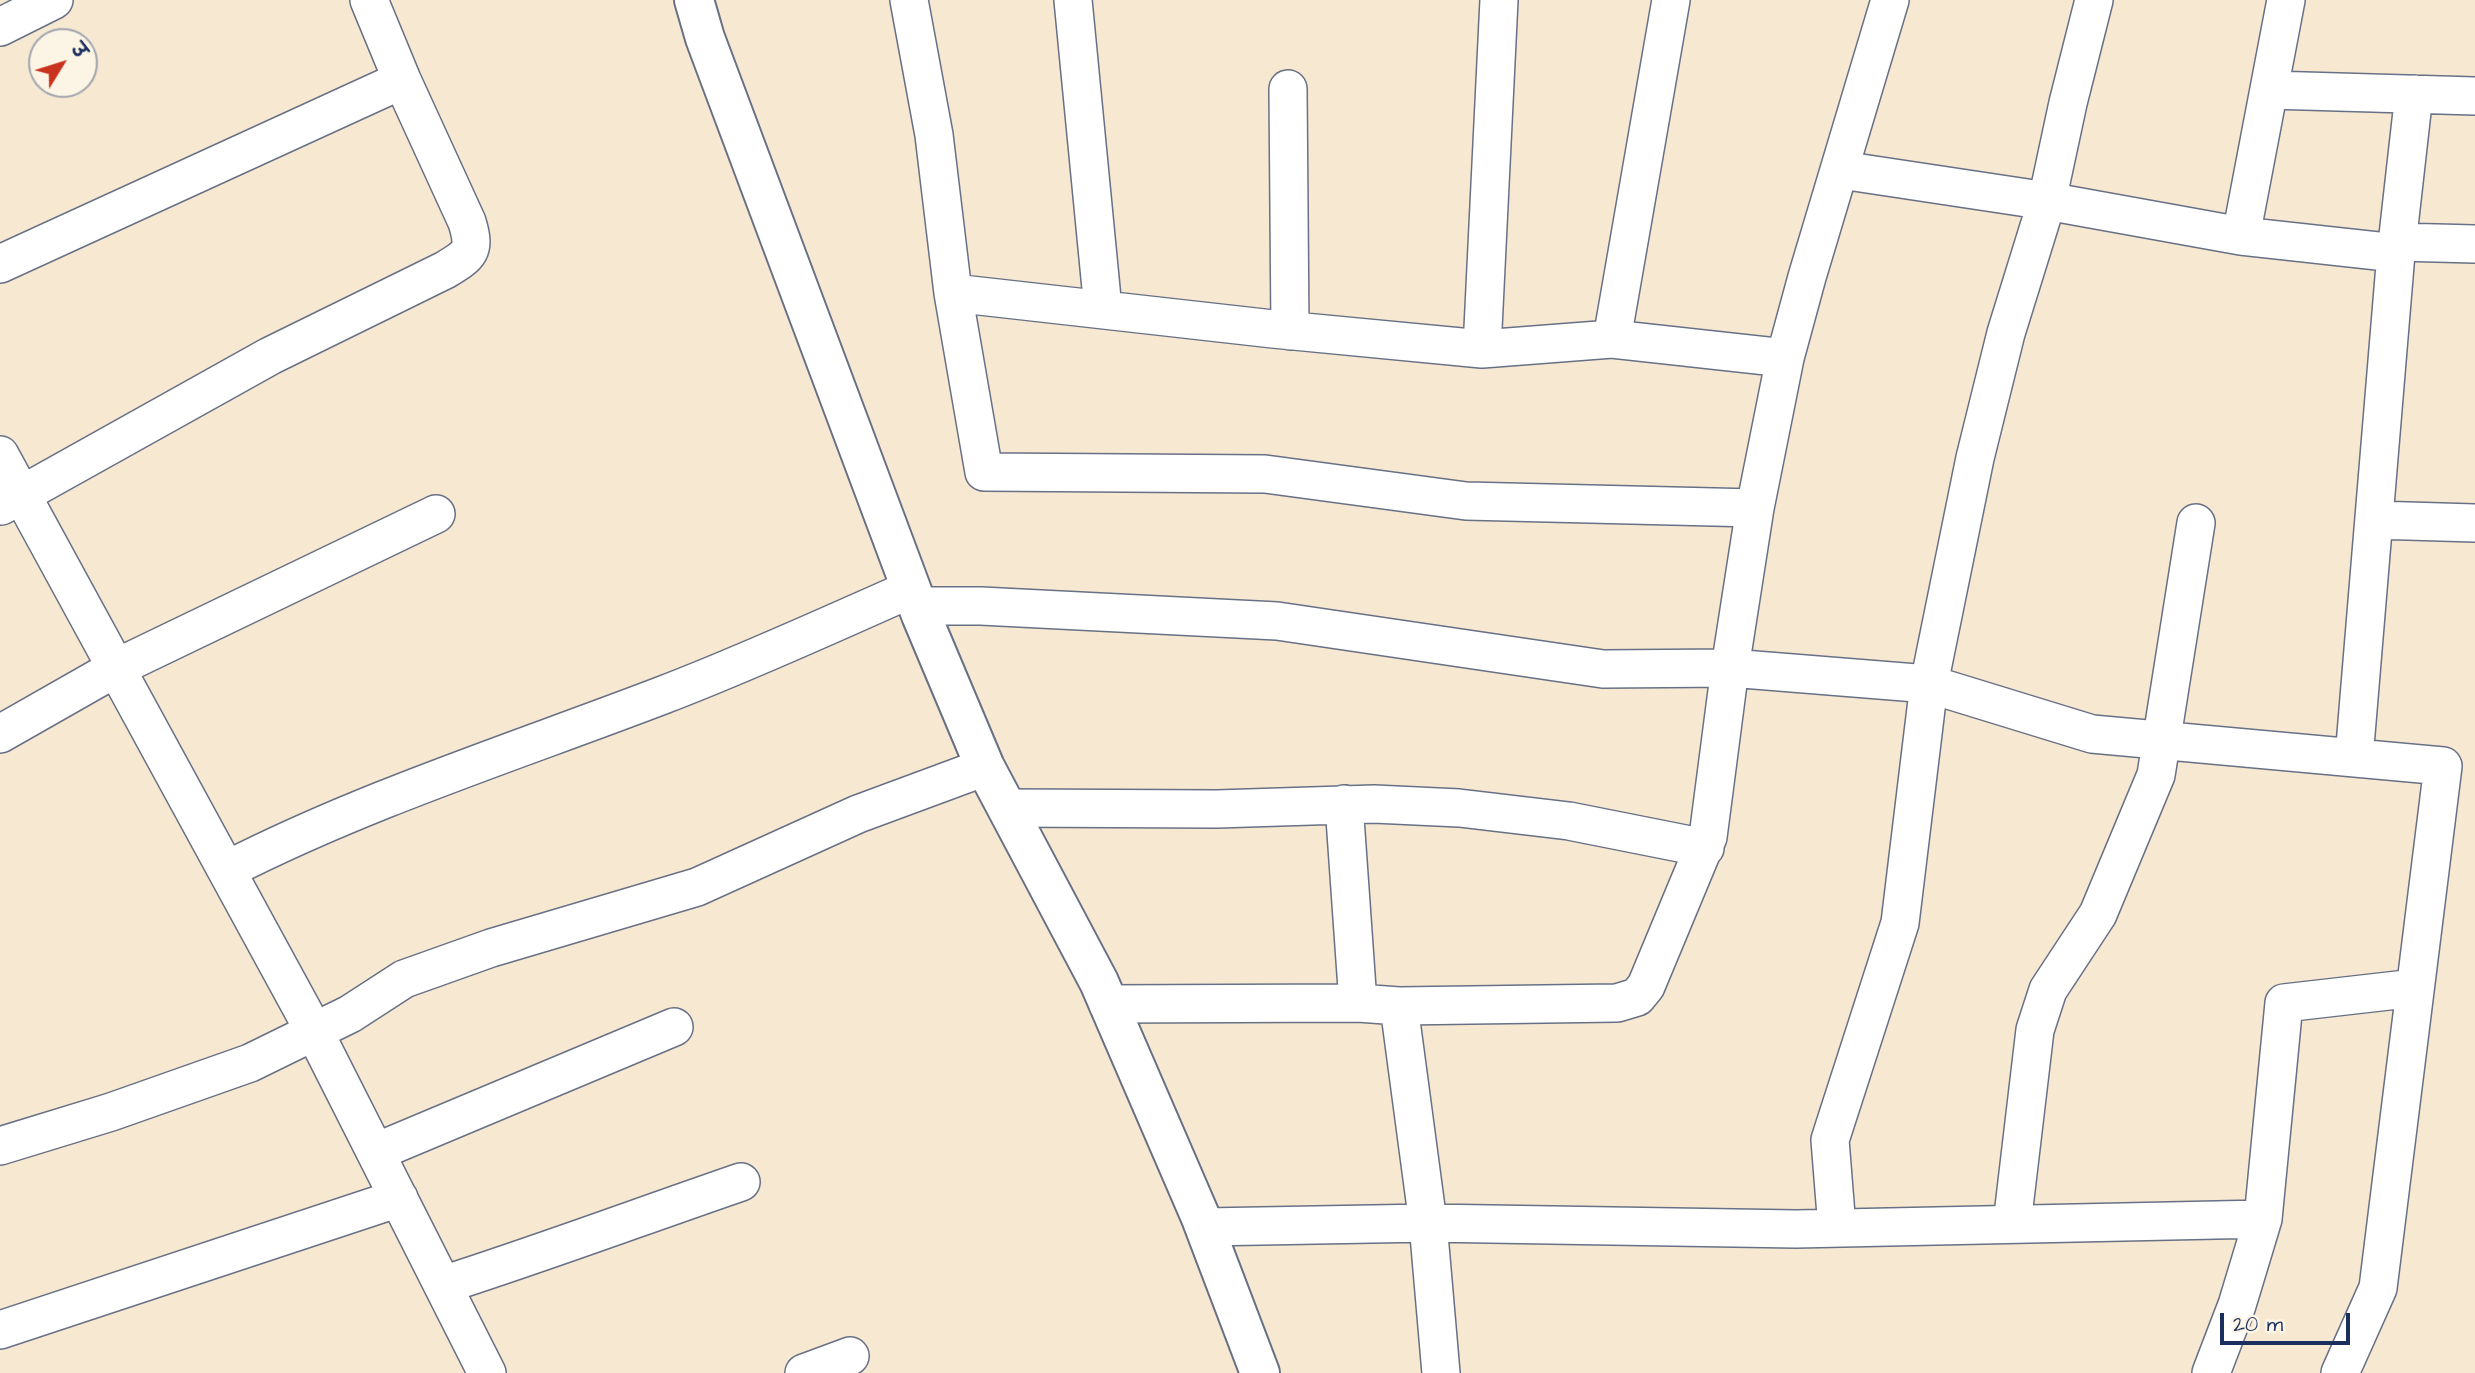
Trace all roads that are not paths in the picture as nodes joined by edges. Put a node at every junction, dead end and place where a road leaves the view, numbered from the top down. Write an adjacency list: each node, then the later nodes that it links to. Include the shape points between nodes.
1 (54, 0): 11 (street)
2 (369, 0): 12 (street)
3 (909, 0): 23 (street, via 934,135)
4 (1073, 0): 24 (street)
5 (1499, 0): 27 (street)
6 (1671, 0): 26 (street)
7 (1890, 0): 17 (street)
8 (2094, 0): 18 (street)
9 (2286, 0): 14 (street)
10 (698, 1): 36 (street, via 705,38)
11 (0, 27)
12 (402, 80): 22 (street); 30 (street, via 467,222 472,246 467,255 271,356)
13 (1288, 89): 25 (street)
14 (2270, 90): 15 (street); 19 (street)
15 (2414, 94): 16 (street); 21 (street)
16 (2475, 96)
17 (1841, 170): 18 (street); 28 (street)
18 (2047, 201): 19 (street); 39 (street, via 2006,333 1975,458)
19 (2241, 236): 21 (street)
20 (2475, 244): 21 (street)
21 (2397, 248): 33 (street)
22 (0, 264)
23 (953, 293): 24 (street); 31 (street, via 984,472 1265,474 1466,501)
24 (1103, 309): 25 (street)
25 (1290, 331): 27 (street)
26 (1612, 339): 27 (street); 28 (street)
27 (1482, 349)
28 (1785, 358): 31 (street)
29 (0, 455): 30 (street)
30 (11, 501): 37 (street)
31 (1755, 508): 38 (street)
32 (436, 514): 37 (street)
33 (2374, 520): 35 (street); 42 (street)
34 (2196, 523): 41 (street)
35 (2475, 523)
36 (914, 598): 38 (street, via 981,606 1277,621 1603,669); 43 (street); 47 (street, via 393,797 284,841)
37 (116, 668): 40 (street); 47 (street)
38 (1730, 668): 39 (street); 46 (street)
39 (1929, 684): 41 (street, via 2092,734); 62 (street, via 1900,923 1830,1140)
40 (0, 734)
41 (2161, 741): 42 (street); 60 (street, via 2156,775 2098,914 2048,990 2035,1030)
42 (2354, 758): 48 (street, via 2443,766)
43 (985, 767): 45 (street); 53 (street, via 858,814 697,887 491,948 404,979)
44 (1345, 804): 45 (street); 46 (street, via 1459,808 1569,821); 49 (street)
45 (1007, 808): 50 (street)
46 (1705, 848): 51 (street, via 1646,986 1637,997 1617,1003)
47 (227, 870): 53 (street)
48 (2415, 988): 58 (street, via 2284,1003); 71 (street, via 2378,1287)
49 (1358, 1003): 50 (street); 51 (street)
50 (1108, 1004): 61 (street)
51 (1399, 1006): 59 (street)
52 (674, 1027): 55 (street)
53 (314, 1031): 54 (street, via 250,1063); 55 (street)
54 (0, 1146)
55 (376, 1152): 57 (street)
56 (741, 1182): 63 (street)
57 (399, 1198): 63 (street); 64 (street)
58 (2263, 1219): 60 (street); 70 (street)
59 (1428, 1223): 61 (street); 62 (street); 69 (street)
60 (2012, 1224): 62 (street)
61 (1205, 1227): 68 (street)
62 (1837, 1228)
63 (443, 1285): 66 (street)
64 (0, 1330)
65 (850, 1356): 67 (street)
66 (483, 1372)
67 (804, 1373)
68 (1260, 1373)
69 (1441, 1373)
70 (2211, 1373)
71 (2340, 1373)

